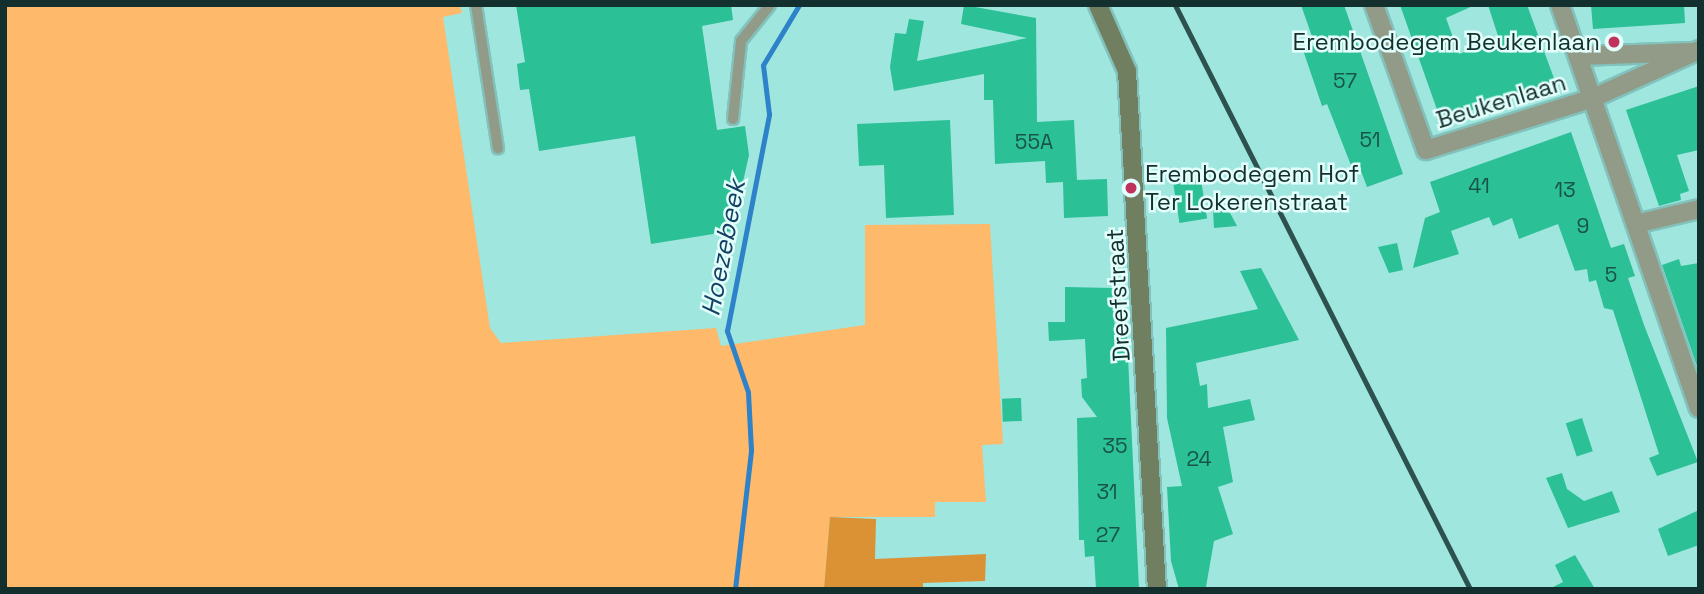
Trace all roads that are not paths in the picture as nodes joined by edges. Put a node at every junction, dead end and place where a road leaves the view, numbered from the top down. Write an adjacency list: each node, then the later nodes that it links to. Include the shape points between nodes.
1 (476, 5): 10 (lane)
2 (770, 5): 9 (lane, via 741,40)
3 (1098, 5): 14 (street, Dreefstraat, via 1128,71)
4 (1374, 5): 8 (street, Beukenlaan, via 1426,150)
5 (1560, 5): 7 (street)
6 (1695, 51): 7 (street, Beukenlaan); 8 (street, Beukenlaan)
7 (1578, 56): 8 (street)
8 (1591, 99): 12 (street)
9 (733, 119)
10 (498, 148)
11 (1699, 209): 12 (street)
12 (1636, 224): 13 (street)
13 (1699, 408)
14 (1157, 589)

